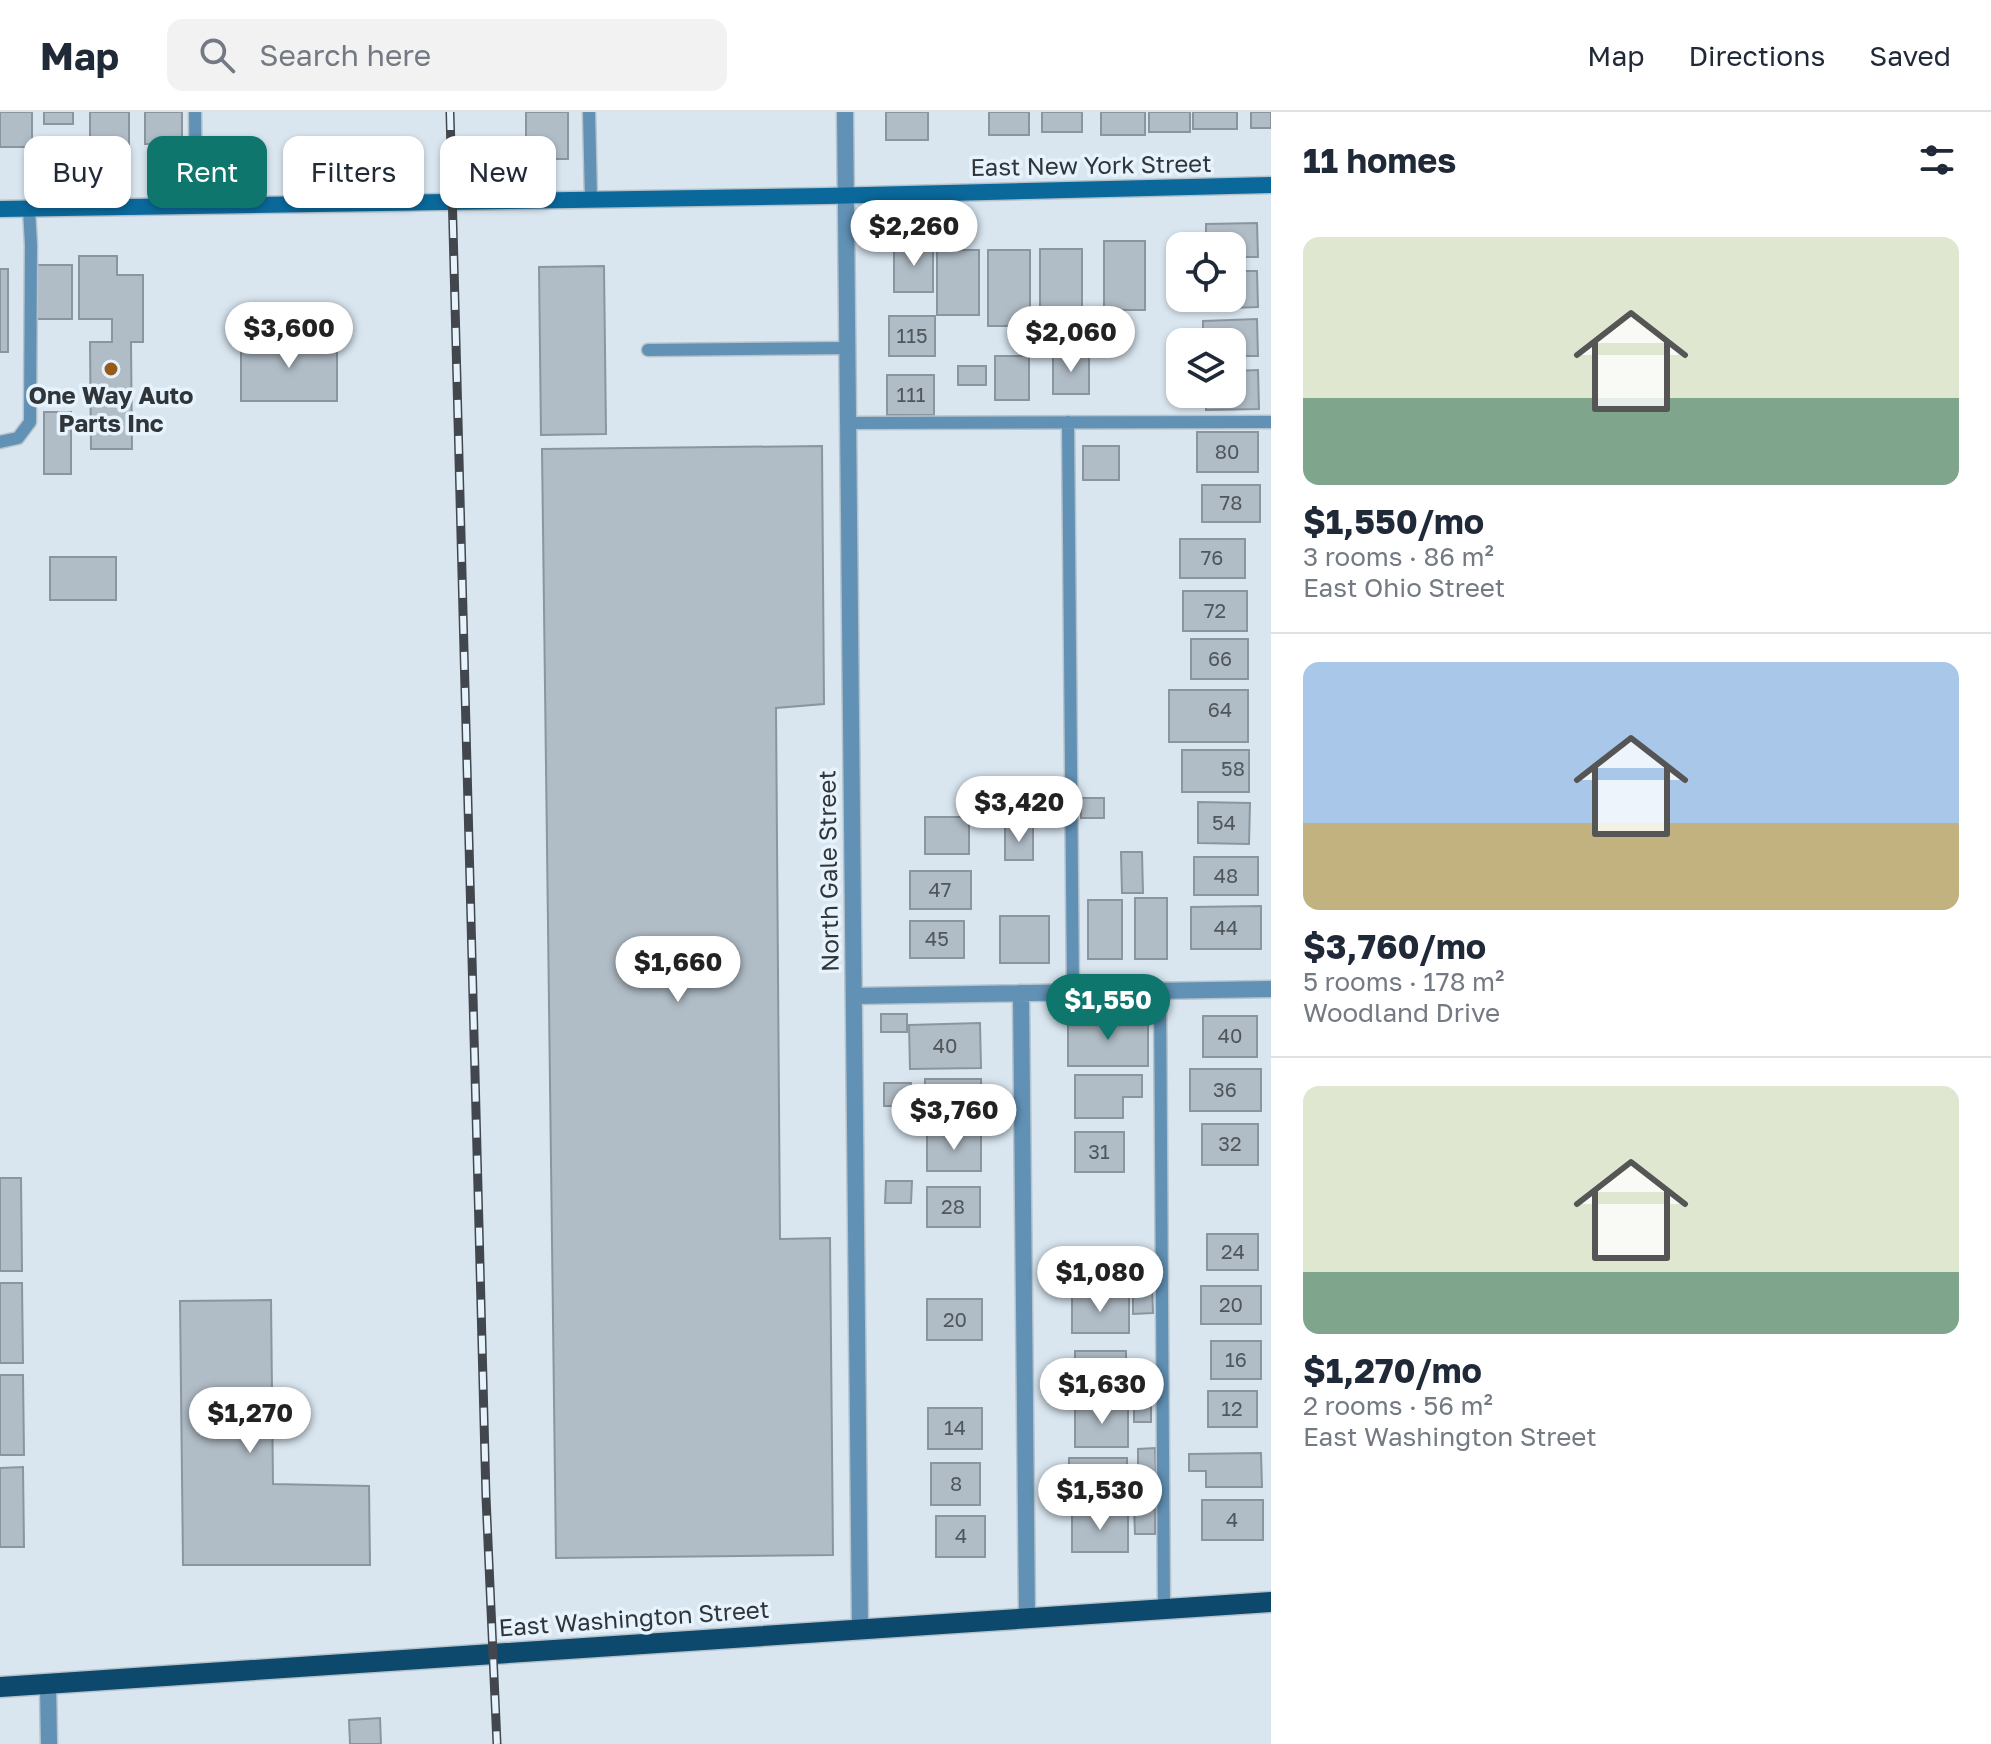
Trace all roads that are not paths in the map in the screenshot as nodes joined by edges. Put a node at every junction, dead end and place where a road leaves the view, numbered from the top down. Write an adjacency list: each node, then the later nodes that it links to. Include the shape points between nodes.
1 (195, 112): 4 (lane)
2 (589, 112): 7 (lane)
3 (845, 112): 6 (street, North Gale Street)
4 (195, 136)
5 (1271, 185): 6 (main road, East New York Street)
6 (845, 195): 7 (main road, East New York Street); 12 (street, North Gale Street)
7 (591, 199): 8 (main road, East New York Street)
8 (267, 204)
9 (147, 206): 11 (main road, East New York Street)
10 (0, 209): 11 (main road, East New York Street)
11 (29, 209): 17 (lane, via 30,422 18,438)
12 (847, 348): 13 (lane); 16 (street, North Gale Street)
13 (648, 350)
14 (1068, 422): 15 (lane); 16 (lane); 20 (lane)
15 (1271, 422)
16 (848, 423): 22 (street, North Gale Street)
17 (0, 442)
18 (1271, 989): 19 (street)
19 (1160, 990): 20 (street); 24 (lane)
20 (1073, 992): 21 (street)
21 (1021, 993): 22 (street); 25 (street)
22 (854, 996): 26 (street, North Gale Street)
23 (1271, 1602): 24 (main road, East Washington Street)
24 (1164, 1609): 25 (main road, East Washington Street)
25 (1027, 1618): 26 (main road, East Washington Street)
26 (860, 1630): 27 (main road, East Washington Street)
27 (48, 1684): 28 (main road, East Washington Street); 29 (street)
28 (0, 1687)
29 (49, 1744)

